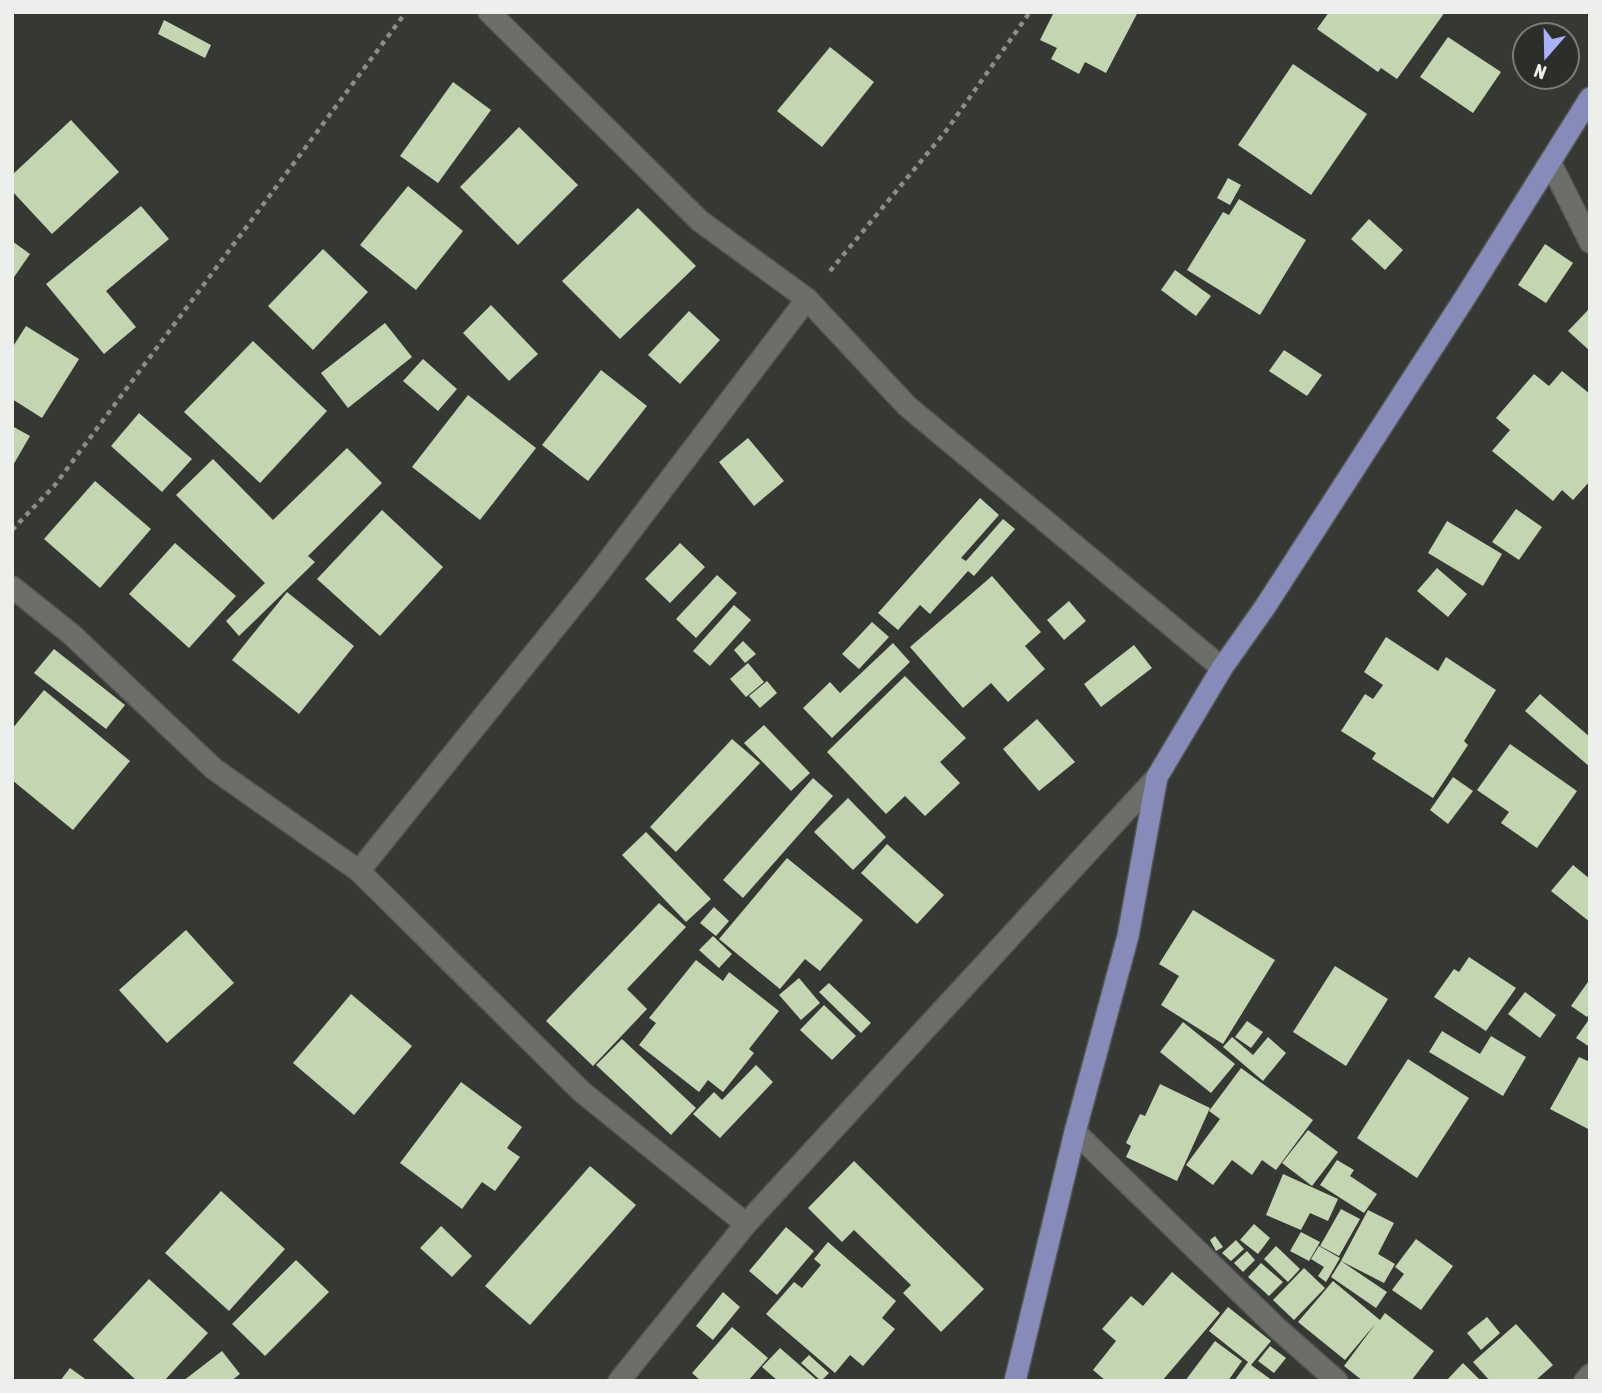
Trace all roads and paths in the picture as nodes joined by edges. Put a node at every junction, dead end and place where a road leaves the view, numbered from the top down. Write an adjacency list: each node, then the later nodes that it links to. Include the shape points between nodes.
1 (407, 12): 8 (path, via 55,485)
2 (489, 12): 7 (street, via 700,220)
3 (1030, 12): 7 (path, via 946,131)
4 (1590, 98): 5 (main road)
5 (1550, 162): 6 (street); 10 (main road)
6 (1590, 242)
7 (807, 299): 10 (street, via 907,407); 12 (street, via 595,578)
8 (12, 530)
9 (15, 596): 12 (street, via 71,634 214,769)
10 (1222, 668): 11 (main road)
11 (1157, 777): 13 (main road, via 1128,936); 14 (street)
12 (359, 871): 14 (street, via 582,1092)
13 (1075, 1132): 17 (main road); 18 (street)
14 (746, 1224): 16 (street)
15 (1590, 1375): 19 (street)
16 (618, 1381)
17 (1015, 1381)
18 (1337, 1381)
19 (1585, 1381)

